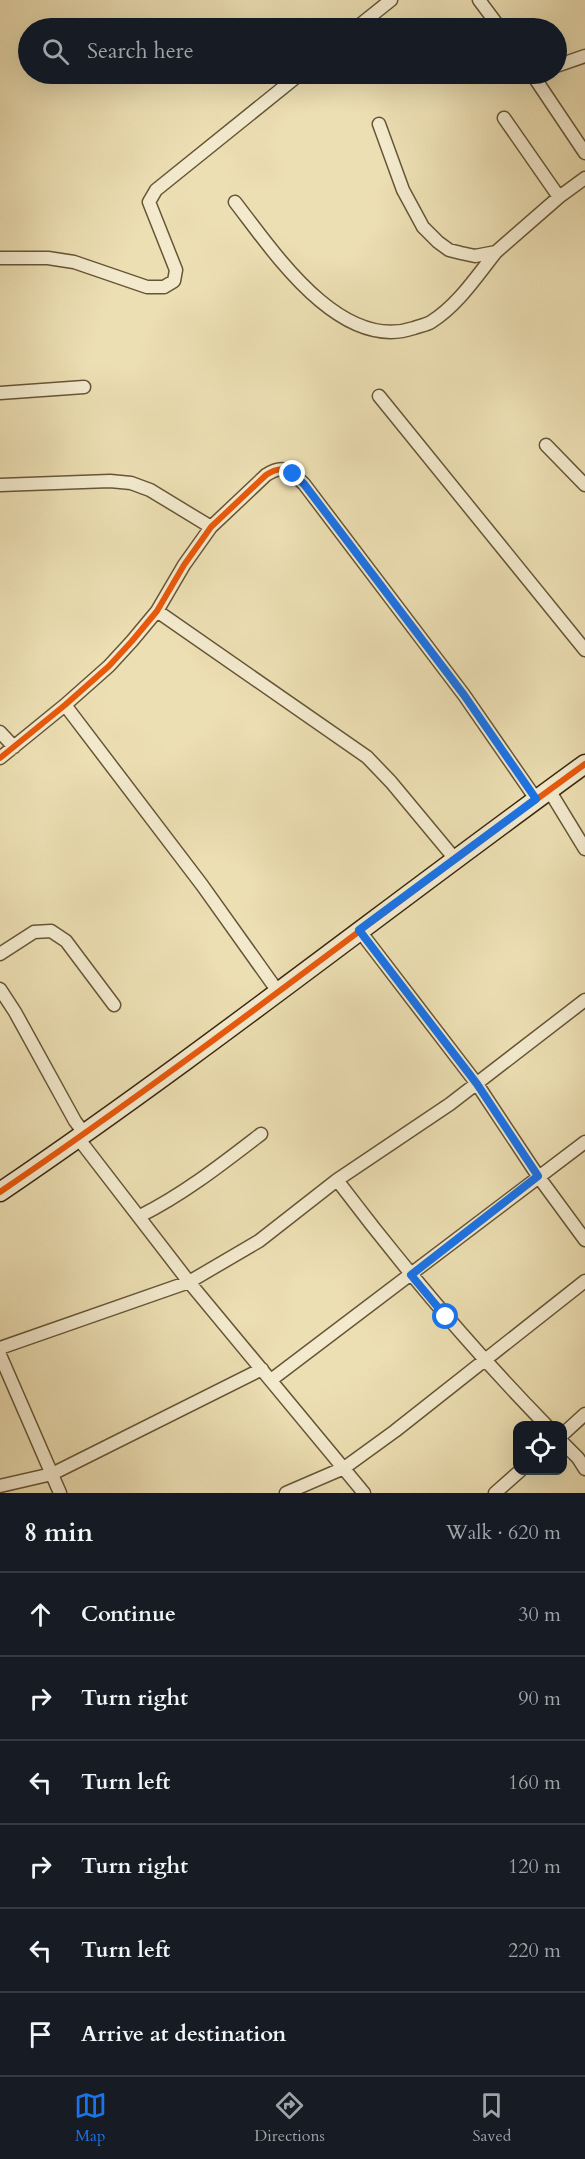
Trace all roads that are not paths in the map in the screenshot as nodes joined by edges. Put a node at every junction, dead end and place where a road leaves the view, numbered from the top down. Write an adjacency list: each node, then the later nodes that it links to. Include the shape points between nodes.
1 (391, 0): 3 (street)
2 (479, 0): 4 (street)
3 (368, 18)
4 (492, 18)
5 (585, 57): 6 (street)
6 (567, 63)
7 (288, 84): 16 (street, via 156,190 149,202 176,270 174,281 164,287 147,287 74,262)
8 (539, 84): 11 (street)
9 (504, 118): 13 (street)
10 (379, 124): 15 (street, via 403,190 423,227 449,250 475,256)
11 (585, 153)
12 (585, 178): 13 (street)
13 (559, 196): 15 (street)
14 (235, 202): 15 (street, via 285,267 321,303 359,326 387,332 430,322 460,298)
15 (496, 252)
16 (0, 258)
17 (84, 387): 18 (street)
18 (0, 393)
19 (379, 396): 25 (street)
20 (546, 445): 22 (street)
21 (0, 485): 23 (street, via 131,483 150,490)
22 (585, 485)
23 (211, 527): 24 (street); 31 (street, via 274,470 283,468 293,474)
24 (157, 611): 26 (street, via 109,666); 33 (street, via 367,757)
25 (585, 650)
26 (65, 705): 28 (street); 37 (street)
27 (0, 732): 28 (street)
28 (14, 747): 29 (street)
29 (0, 758)
30 (585, 764): 31 (street)
31 (542, 794): 32 (street); 33 (street)
32 (585, 849)
33 (455, 859): 34 (street)
34 (359, 930): 37 (street); 40 (street)
35 (0, 954): 39 (street, via 34,932 51,931 66,941)
36 (0, 989): 42 (street)
37 (279, 993): 42 (street)
38 (585, 1000): 40 (street)
39 (114, 1005)
40 (477, 1084): 44 (street); 45 (street)
41 (261, 1134): 47 (street, via 193,1185)
42 (81, 1136): 46 (street); 47 (street)
43 (585, 1142): 44 (street)
44 (538, 1176): 48 (street); 49 (street)
45 (337, 1180): 49 (street); 51 (street, via 259,1241)
46 (0, 1192)
47 (140, 1216): 51 (street)
48 (585, 1240)
49 (411, 1275): 54 (street); 56 (street)
50 (585, 1281): 54 (street)
51 (189, 1282): 52 (street); 55 (street)
52 (0, 1348)
53 (0, 1355): 63 (street)
54 (484, 1361): 58 (street); 61 (street)
55 (262, 1369): 56 (street); 63 (street)
56 (270, 1380): 61 (street)
57 (585, 1414): 59 (street)
58 (542, 1421)
59 (567, 1430)
60 (567, 1447): 62 (street)
61 (344, 1468): 67 (street); 68 (street)
62 (585, 1469)
63 (52, 1474): 65 (street); 66 (street)
64 (516, 1475): 69 (street)
65 (0, 1486)
66 (60, 1493)
67 (286, 1493)
68 (363, 1493)
69 (495, 1493)

